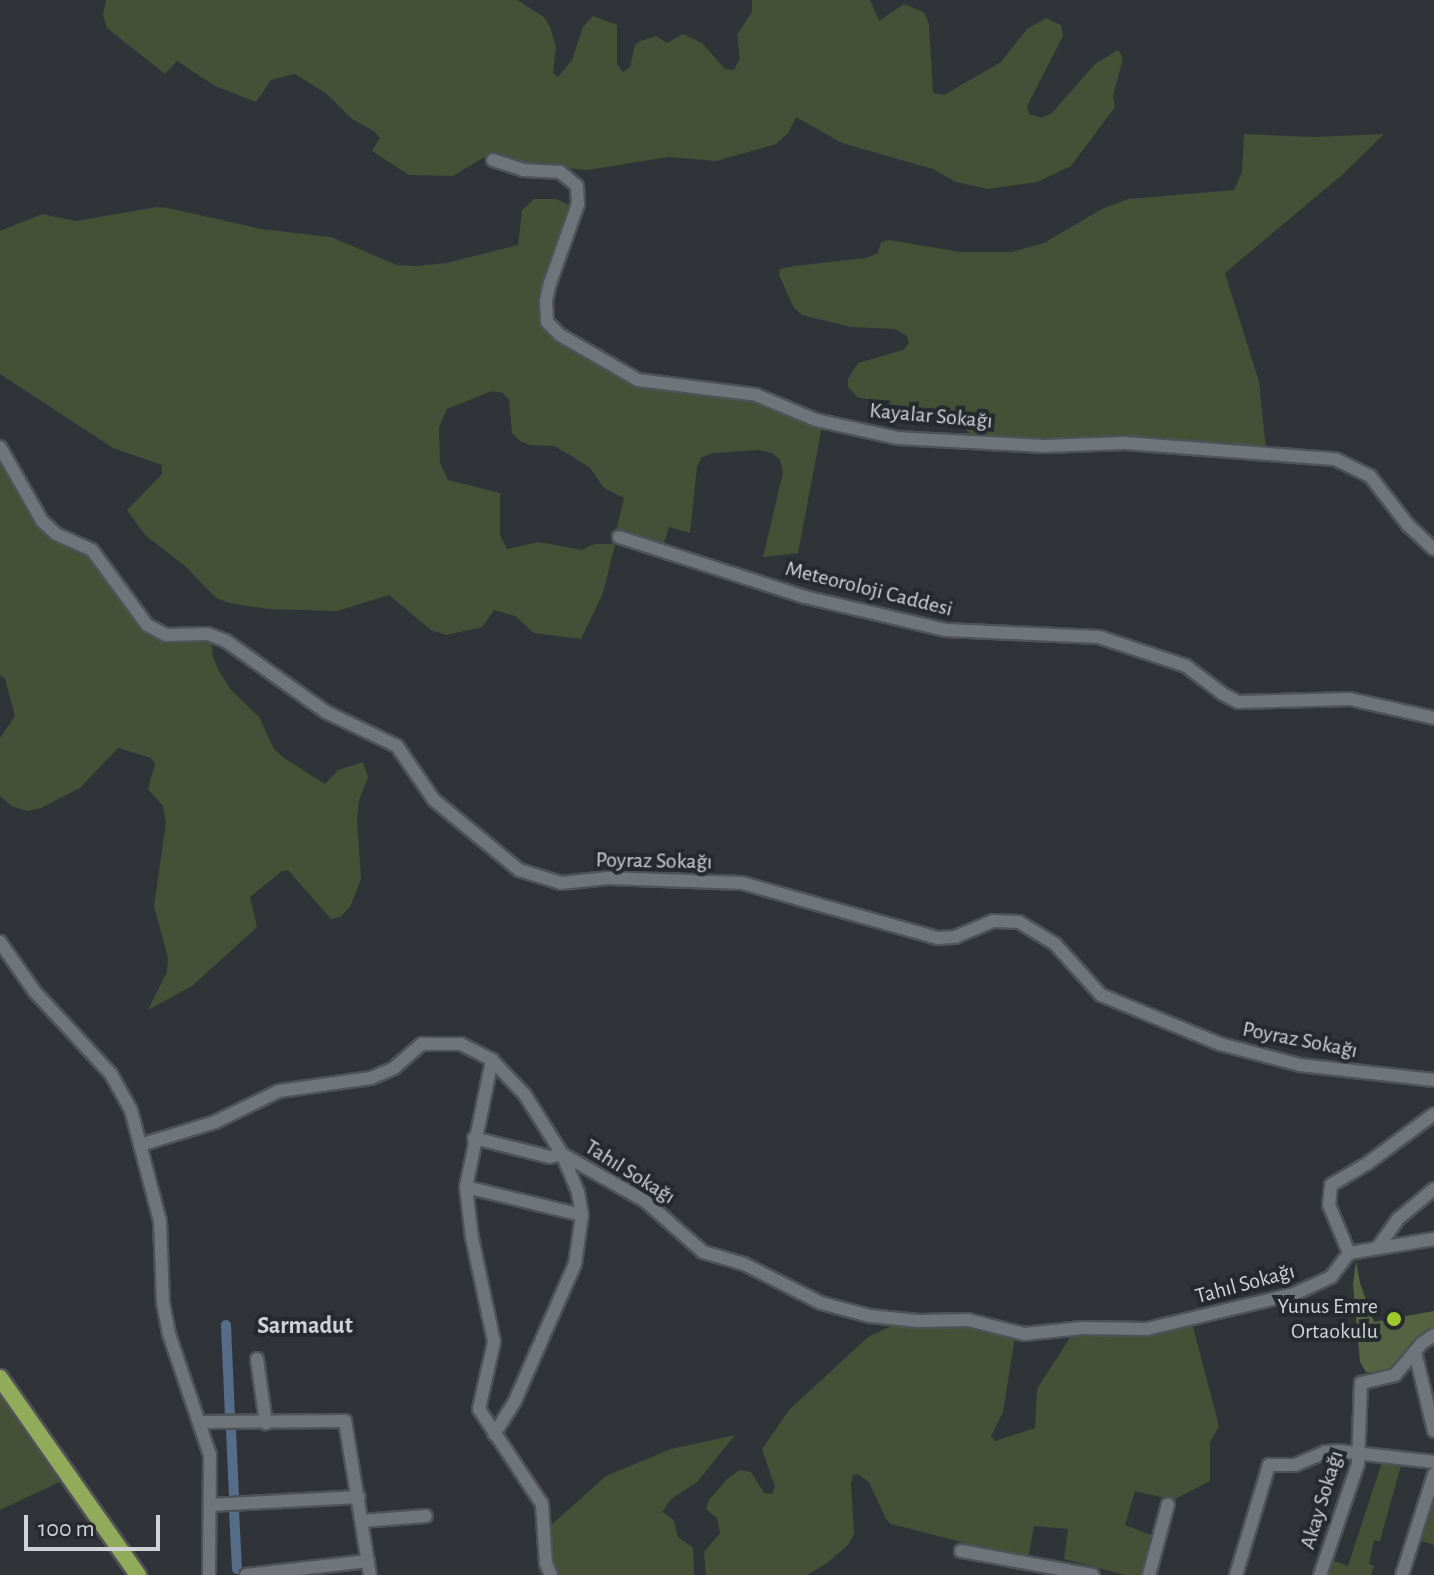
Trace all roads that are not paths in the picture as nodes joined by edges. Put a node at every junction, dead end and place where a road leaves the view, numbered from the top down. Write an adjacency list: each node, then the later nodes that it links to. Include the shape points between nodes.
1 (493, 160): 4 (street, Kayalar Sokağı, via 523,170 560,172 577,186 578,204 546,301 547,322 638,380 756,395 816,420 897,438 1044,446 1125,443 1335,459 1370,476)
2 (0, 447): 8 (street, Poyraz Sokağı, via 42,521 56,534 92,550 147,625 166,635 215,635 326,712 387,739 403,752 434,800 519,870 561,883 608,878 742,883 938,938 955,937 993,921 1019,922 1055,944 1101,995 1220,1044 1300,1065)
3 (619, 537): 5 (street, Meteoroloji Caddesi, via 805,597 932,627 1099,637 1174,660 1238,702 1350,699)
4 (1434, 549)
5 (1434, 718)
6 (0, 942): 11 (street, via 35,992 116,1081 127,1098)
7 (492, 1060): 10 (street); 11 (street, via 461,1044 422,1044 394,1068 371,1078 279,1091 215,1122); 12 (street, Tahıl Sokağı, via 525,1095)
8 (1434, 1080)
9 (1434, 1114): 18 (street, via 1331,1185 1329,1205)
10 (474, 1138): 12 (street, via 550,1157); 13 (street)
11 (140, 1145): 23 (street, via 160,1221 169,1334)
12 (562, 1154): 15 (street); 18 (street, Tahıl Sokağı, via 645,1201 703,1252 744,1264 821,1303 870,1316 968,1320 1024,1334 1137,1330 1294,1294 1331,1277)
13 (466, 1187): 15 (street); 26 (street, via 494,1342 479,1409)
14 (1434, 1189): 17 (street, via 1398,1219)
15 (582, 1215): 26 (street, via 575,1264 515,1401)
16 (1434, 1239): 17 (street)
17 (1379, 1246): 18 (street)
18 (1349, 1253)
19 (1434, 1335): 20 (street, Akay Sokağı)
20 (1415, 1352): 25 (street); 27 (street, Akay Sokağı, via 1395,1375 1361,1383)
21 (257, 1359): 24 (street)
22 (0, 1378): 37 (main road)
23 (201, 1422): 24 (street); 32 (street, via 210,1455)
24 (266, 1423): 30 (street, via 345,1421)
25 (1434, 1431)
26 (494, 1434): 41 (street, via 542,1504)
27 (1359, 1453): 28 (street); 44 (street, via 1325,1452 1295,1465 1269,1465); 45 (street, Akay Sokağı)
28 (1434, 1462)
29 (1434, 1474): 46 (street)
30 (359, 1497): 32 (street); 34 (street)
31 (1168, 1504): 43 (street)
32 (210, 1505): 38 (street)
33 (426, 1516): 34 (street)
34 (362, 1521): 36 (street)
35 (961, 1551): 42 (street)
36 (368, 1561): 39 (street); 40 (street)
37 (138, 1575)
38 (209, 1575)
39 (246, 1575)
40 (370, 1575)
41 (551, 1575)
42 (1093, 1575)
43 (1149, 1575)
44 (1236, 1575)
45 (1320, 1575)
46 (1402, 1575)

